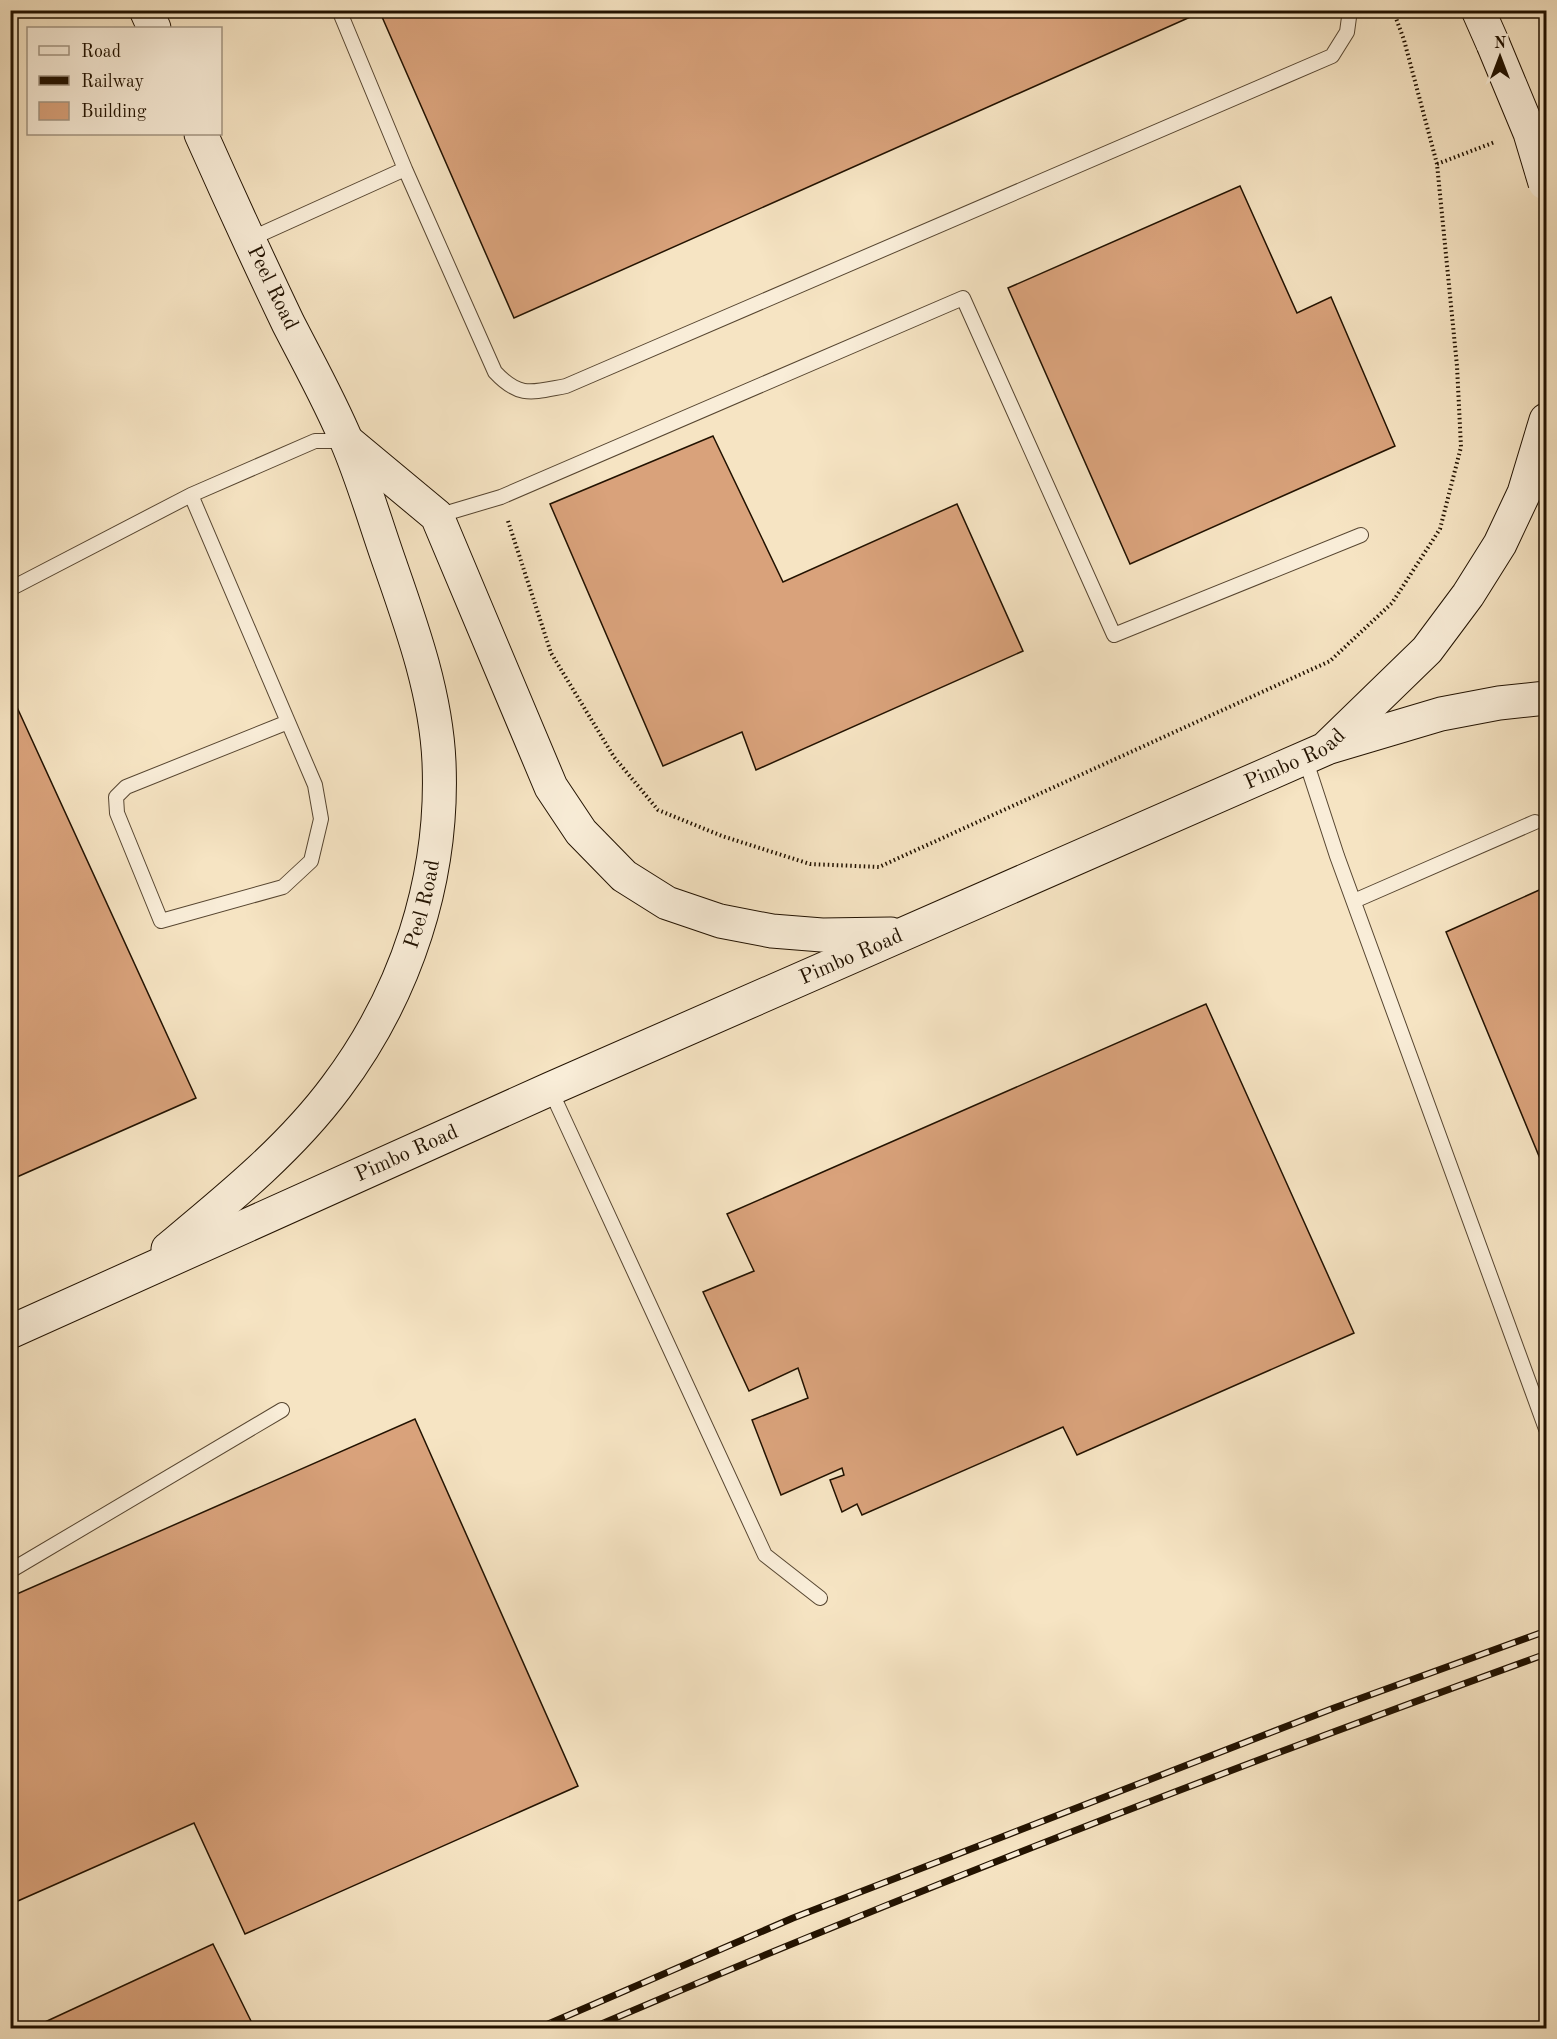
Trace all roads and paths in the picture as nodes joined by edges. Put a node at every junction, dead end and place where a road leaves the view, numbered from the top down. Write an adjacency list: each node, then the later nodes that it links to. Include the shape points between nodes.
1 (146, 10): 5 (street)
2 (339, 10): 9 (lane)
3 (1350, 10): 9 (lane, via 1347,32 1332,56 566,386 528,392 509,388 495,372)
4 (1478, 10): 10 (street, bridge, via 1530,133)
5 (154, 27)
6 (201, 135): 11 (street, Peel Road)
7 (1499, 140): 8 (path)
8 (1437, 164)
9 (405, 169): 11 (lane)
10 (1546, 186)
11 (248, 240): 13 (street, Peel Road)
12 (1546, 420): 20 (street, Pimbo Road, via 1524,493 1500,544 1468,595 1427,650)
13 (347, 441): 14 (lane, via 315,441); 15 (street, Peel Road); 25 (street, Peel Road, via 429,685 439,761 439,796 438,832 426,904 375,1029 336,1088 227,1200)
14 (191, 495): 17 (lane); 19 (lane)
15 (437, 516): 16 (lane, via 501,497 963,298 1114,635); 23 (street, Peel Road, via 551,787 582,832 624,876 667,903 720,921 772,932)
16 (1361, 535)
17 (10, 589)
18 (1546, 698): 20 (street, via 1441,714)
19 (288, 722): 19 (lane, via 315,785 321,819 311,861 283,887 161,921 117,813 116,797 126,787)
20 (1315, 753): 22 (lane); 23 (street, Pimbo Road)
21 (1535, 822): 22 (lane)
22 (1354, 901): 28 (lane)
23 (906, 933): 24 (street, Pimbo Road)
24 (550, 1089): 25 (street, Pimbo Road); 30 (lane, via 765,1556)
25 (136, 1275): 26 (street, Pimbo Road)
26 (10, 1332)
27 (282, 1410): 29 (lane)
28 (1546, 1429)
29 (10, 1571)
30 (820, 1598)

